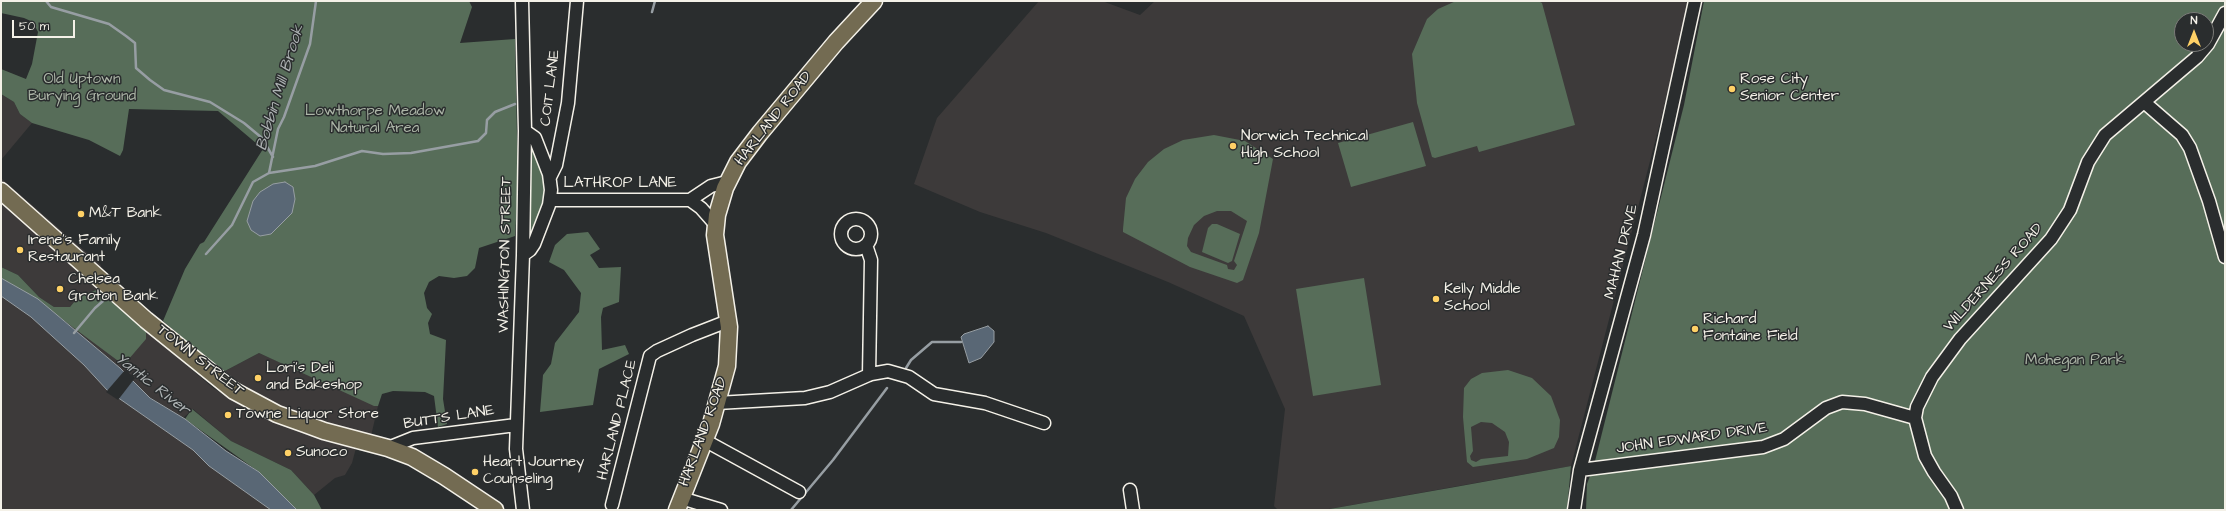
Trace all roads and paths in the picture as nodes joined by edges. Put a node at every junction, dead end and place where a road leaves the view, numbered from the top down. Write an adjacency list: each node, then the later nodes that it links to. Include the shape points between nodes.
1 (522, 1): 7 (street, WASHINGTON STREET)
2 (577, 1): 8 (street, COIT LANE, via 568,103 556,165)
3 (874, 1): 9 (main road, HARLAND ROAD, via 760,133)
4 (1695, 1): 25 (street, MAHAN DRIVE, via 1644,235)
5 (2225, 13): 6 (street, WILDERNESS ROAD, via 2201,54)
6 (2144, 102): 16 (street, via 2182,135 2190,148 2204,185); 20 (street, WILDERNESS ROAD, via 2101,140 2088,162 2075,200 2061,225 2037,257 1948,354 1919,402)
7 (525, 131): 8 (street, LATHROP LANE, via 535,138); 15 (street, WASHINGTON STREET)
8 (550, 177): 11 (street, LATHROP LANE)
9 (727, 182): 12 (street, LATHROP LANE, via 707,188); 13 (main road, HARLAND ROAD)
10 (1, 191): 24 (main road, TOWN STREET, via 146,320 234,390 277,414 312,427)
11 (550, 200): 12 (street, LATHROP LANE); 15 (street, LATHROP LANE, via 532,248)
12 (690, 200): 13 (street, LATHROP LANE)
13 (716, 225): 17 (main road, HARLAND ROAD, via 715,249)
14 (866, 245): 18 (street, via 871,260)
15 (523, 254): 22 (street, WASHINGTON STREET)
16 (2225, 257)
17 (728, 321): 19 (main road, HARLAND ROAD, via 728,358); 29 (street, HARLAND PLACE, via 650,356)
18 (869, 375): 19 (street, via 830,392 798,399); 21 (street, via 884,371 902,374 934,394 985,403)
19 (717, 403): 23 (main road, HARLAND ROAD)
20 (1915, 418): 25 (street, JOHN EDWARD DRIVE, via 1865,404 1842,402 1826,408 1792,434 1767,446); 35 (street, via 1926,456 1951,496)
21 (1044, 423)
22 (516, 425): 24 (street, BUTTS LANE, via 413,438); 31 (street, WASHINGTON STREET, via 518,480)
23 (704, 440): 27 (street); 28 (main road, HARLAND ROAD)
24 (388, 448): 30 (main road, TOWN STREET, via 412,457 438,472)
25 (1580, 470): 34 (street, MAHAN DRIVE)
26 (1130, 490): 33 (street)
27 (799, 492)
28 (679, 504): 32 (street)
29 (612, 505)
30 (495, 510)
31 (523, 510)
32 (721, 510)
33 (1133, 510)
34 (1574, 510)
35 (1956, 510)

